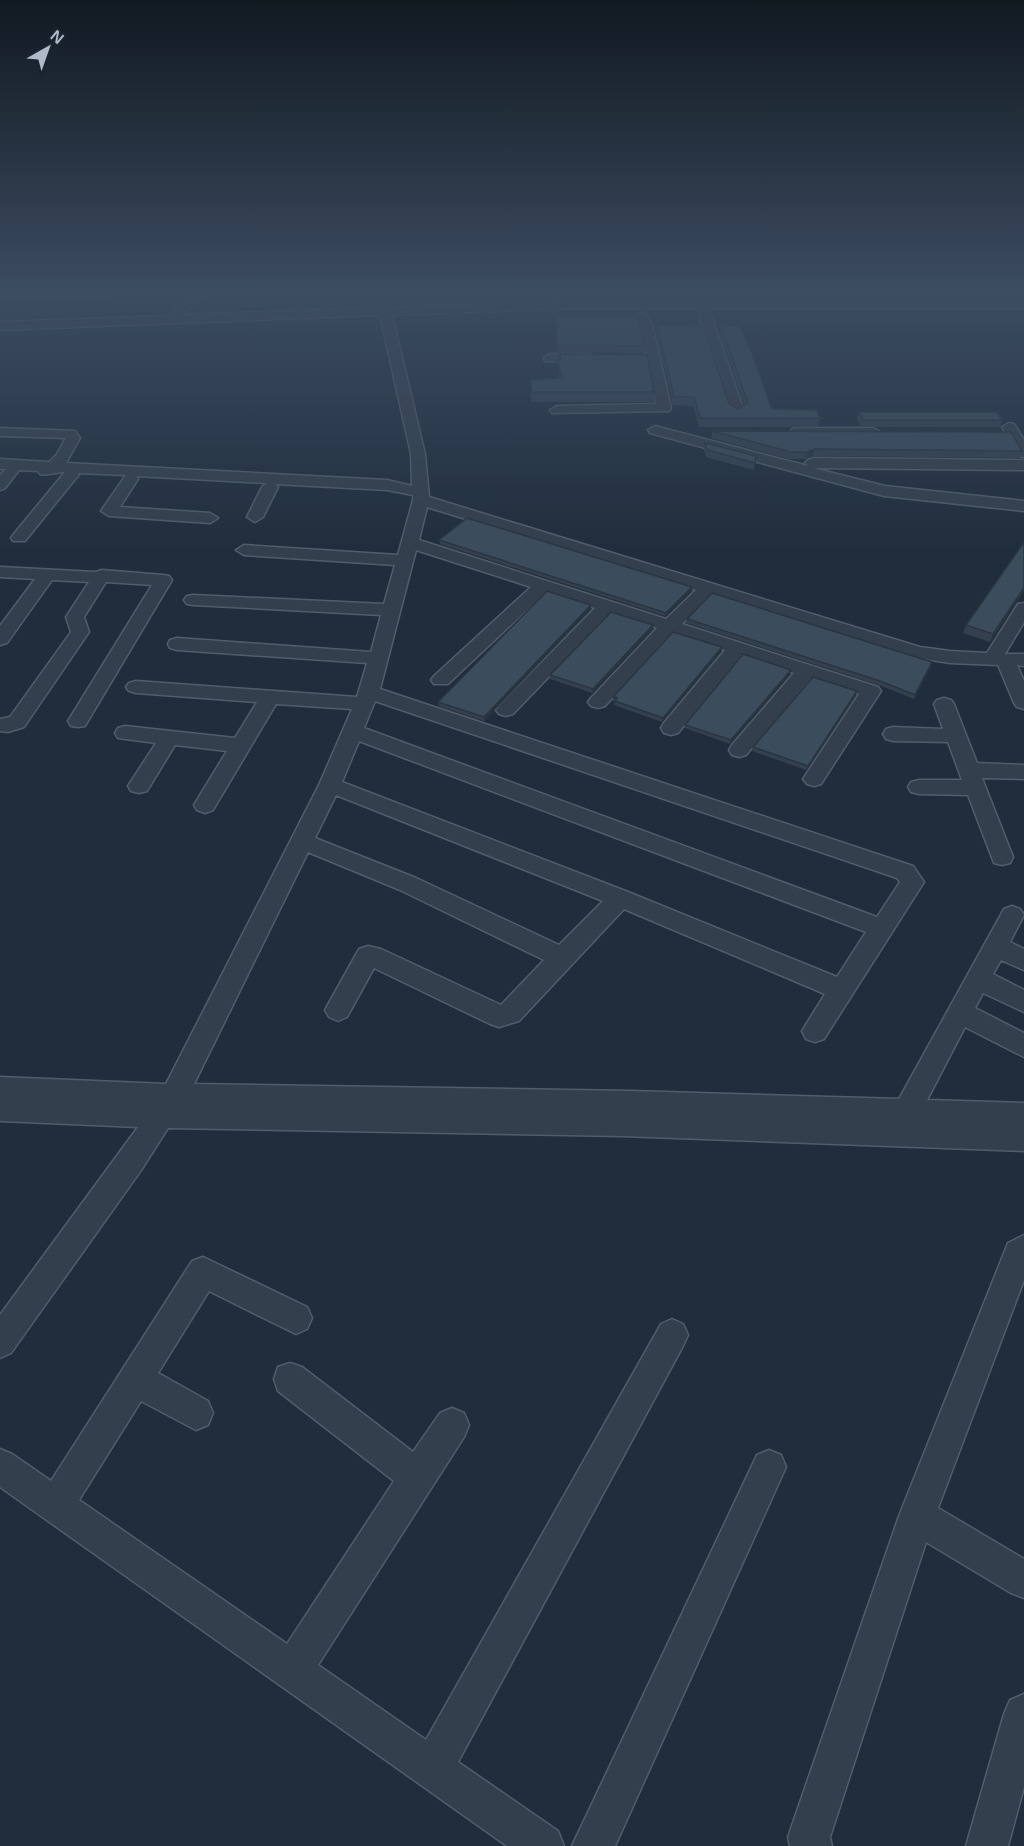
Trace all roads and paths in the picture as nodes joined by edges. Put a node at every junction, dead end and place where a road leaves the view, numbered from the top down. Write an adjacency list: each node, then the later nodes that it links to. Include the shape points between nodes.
1 (401, 380): 22 (street, via 418,454)
2 (655, 380): 4 (street, via 664,408)
3 (726, 380): 5 (street)
4 (557, 410)
5 (737, 412)
6 (0, 432): 14 (street, via 70,434 73,438)
7 (786, 432): 8 (street)
8 (884, 432)
9 (728, 433): 12 (street, via 662,432)
10 (990, 433): 11 (street, via 1012,430)
11 (1024, 453)
12 (781, 463): 13 (street); 23 (street, via 884,491)
13 (1024, 465)
14 (56, 466): 15 (street); 16 (street); 19 (street)
15 (4, 468): 16 (street); 20 (street)
16 (41, 472): 17 (street)
17 (71, 475): 18 (street); 26 (street)
18 (130, 479): 19 (street); 25 (street, via 109,511)
19 (230, 480): 21 (street); 22 (street, via 387,485)
20 (0, 485)
21 (270, 487): 22 (street); 24 (street)
22 (416, 494): 28 (street); 33 (street)
23 (1024, 506)
24 (255, 517)
25 (210, 518)
26 (19, 538)
27 (244, 549): 28 (street)
28 (407, 552): 32 (street); 37 (street)
29 (0, 572): 30 (street)
30 (48, 573): 31 (street); 39 (street)
31 (102, 575): 53 (street, via 160,578 164,582); 54 (street, via 75,617 80,632 17,722)
32 (544, 585): 35 (street); 45 (street)
33 (709, 587): 38 (street); 43 (street, via 918,652)
34 (193, 600): 37 (street)
35 (608, 605): 38 (street); 52 (street)
36 (1024, 608): 43 (street)
37 (391, 610): 42 (street)
38 (670, 626): 41 (street); 49 (street)
39 (0, 639)
40 (177, 644): 42 (street)
41 (737, 648): 44 (street); 55 (street)
42 (378, 658): 48 (street)
43 (1007, 660): 50 (street)
44 (807, 670): 62 (street); 64 (street, via 871,691)
45 (441, 680)
46 (136, 687): 47 (street)
47 (270, 697): 48 (street); 61 (street)
48 (366, 698): 56 (street); 74 (street, via 906,872 912,882)
49 (598, 702)
50 (1024, 703)
51 (944, 704): 59 (street)
52 (506, 710)
53 (78, 722)
54 (0, 725)
55 (671, 728)
56 (352, 731): 66 (street); 74 (street)
57 (125, 733): 60 (street)
58 (893, 735): 59 (street)
59 (955, 736): 65 (street)
60 (169, 738): 61 (street); 67 (street)
61 (242, 746): 69 (street)
62 (739, 750)
63 (1024, 772): 65 (street)
64 (814, 779)
65 (972, 779): 68 (street); 71 (street)
66 (330, 785): 70 (street); 72 (street)
67 (139, 786)
68 (920, 787)
69 (205, 805)
70 (302, 842): 76 (street, via 408,884); 86 (street)
71 (1002, 857)
72 (620, 898): 76 (street); 79 (street)
73 (1012, 915): 75 (street)
74 (883, 929): 79 (street)
75 (995, 946): 77 (street); 78 (street)
76 (562, 957): 81 (street, via 510,1014 499,1016 368,956)
77 (1024, 960)
78 (978, 978): 80 (street); 82 (street)
79 (842, 990): 83 (street)
80 (1024, 1002)
81 (338, 1010)
82 (960, 1012): 84 (street); 89 (street)
83 (815, 1032)
84 (1024, 1046)
85 (0, 1089): 86 (street)
86 (167, 1106): 87 (street); 89 (street, via 610,1123); 94 (street)
87 (0, 1109)
88 (1024, 1115): 89 (street)
89 (901, 1123): 90 (street)
90 (1024, 1138)
91 (1024, 1250): 103 (street, via 1019,1253)
92 (296, 1318): 95 (street, via 203,1272)
93 (672, 1335): 107 (street)
94 (0, 1342)
95 (135, 1379): 97 (street); 102 (street)
96 (290, 1379): 101 (street)
97 (196, 1413)
98 (452, 1425): 101 (street)
99 (0, 1466): 102 (street)
100 (769, 1467): 109 (street)
101 (417, 1477): 105 (street)
102 (56, 1505): 105 (street)
103 (917, 1516): 104 (street); 110 (street, via 809,1837)
104 (1024, 1581)
105 (293, 1670): 107 (street)
106 (1024, 1714): 111 (street)
107 (432, 1769): 108 (street)
108 (543, 1846)
109 (592, 1846)
110 (811, 1846)
111 (987, 1846)

